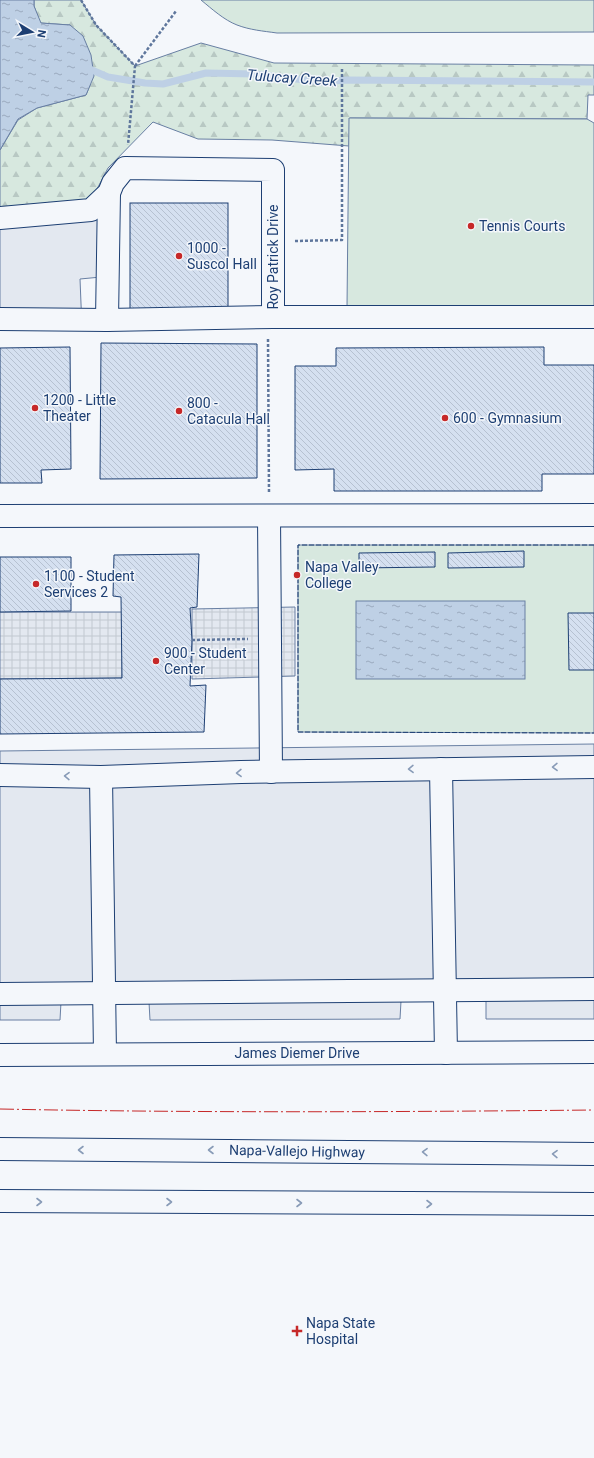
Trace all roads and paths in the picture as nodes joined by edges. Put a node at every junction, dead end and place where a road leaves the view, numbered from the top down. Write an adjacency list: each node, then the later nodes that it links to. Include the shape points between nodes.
1 (81, 0): 3 (path, via 96,25)
2 (176, 11): 3 (path)
3 (135, 67): 5 (path)
4 (342, 67): 8 (path, via 342,240)
5 (125, 168): 6 (street, via 113,183); 8 (street, Roy Patrick Drive, via 273,170)
6 (109, 193): 7 (street, via 91,210); 12 (street)
7 (0, 218)
8 (273, 241): 9 (street, Roy Patrick Drive)
9 (273, 317): 10 (street, Roy Patrick Drive); 12 (street); 15 (path, via 268,339)
10 (594, 318)
11 (0, 319): 12 (street)
12 (107, 320)
13 (594, 515): 15 (street)
14 (0, 516): 15 (street)
15 (269, 516): 16 (street)
16 (271, 639): 17 (path); 20 (street)
17 (192, 640)
18 (594, 767): 19 (street, one-way to 19)
19 (441, 769): 20 (street, one-way to 20); 24 (street)
20 (272, 772): 22 (street, one-way to 22)
21 (0, 775): 22 (street, one-way to 21)
22 (101, 777): 26 (street)
23 (594, 989): 24 (street)
24 (445, 990): 26 (street); 27 (street)
25 (0, 994): 26 (street)
26 (104, 994): 29 (street)
27 (446, 1052): 28 (street, James Diemer Drive); 29 (street, James Diemer Drive)
28 (594, 1052)
29 (105, 1054): 30 (street, James Diemer Drive)
30 (0, 1055)
31 (0, 1149): 32 (street, Napa-Vallejo Highway, one-way to 31)
32 (594, 1154)
33 (0, 1201): 34 (street, one-way to 34)
34 (594, 1204)

